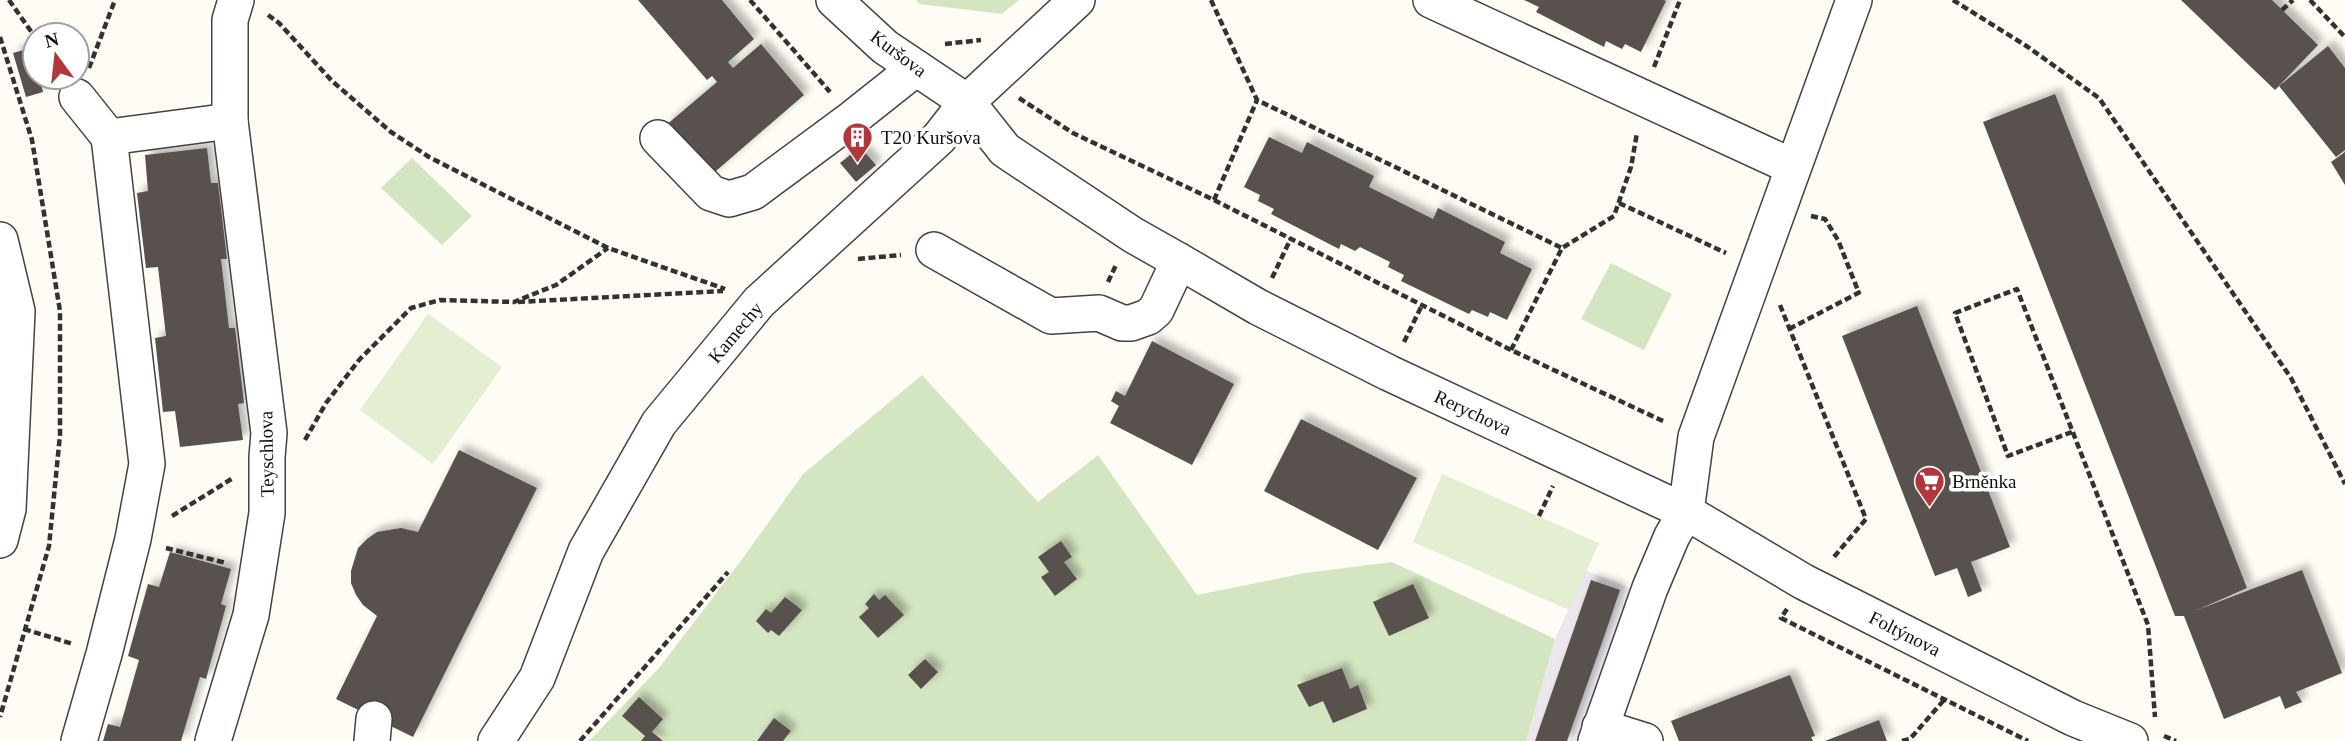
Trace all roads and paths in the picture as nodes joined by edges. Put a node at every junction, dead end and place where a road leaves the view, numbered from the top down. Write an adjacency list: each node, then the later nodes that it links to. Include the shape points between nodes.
1 (9, 0): 15 (path)
2 (116, 0): 22 (path)
3 (750, 0): 25 (path)
4 (834, 0): 19 (street, Kuršova, via 885,47)
5 (1077, 0): 24 (street, Kamechy)
6 (1211, 0): 23 (path)
7 (1431, 0): 30 (street)
8 (1680, 0): 20 (path)
9 (1854, 0): 30 (street)
10 (1952, 0): 55 (path, via 2099,98 2291,377)
11 (2293, 0): 14 (path)
12 (2310, 0): 16 (path)
13 (247, 4): 26 (street, Teyschlova, via 230,20); 37 (path, via 279,23 332,81 391,132)
14 (2282, 10)
15 (24, 21)
16 (2345, 37)
17 (989, 40): 18 (path)
18 (943, 44)
19 (916, 68): 24 (street, Kuršova); 25 (street)
20 (1651, 76)
21 (1013, 93): 31 (path, via 1073,133)
22 (77, 97): 28 (street)
23 (1257, 100): 31 (path); 38 (path)
24 (967, 102): 34 (street, Rerychova, via 1005,150); 41 (street, Kamechy, via 939,138)
25 (853, 118): 29 (street, via 753,192 729,199 710,193)
26 (230, 121): 28 (street); 53 (street, Teyschlova, via 270,433)
27 (1638, 128): 32 (path, via 1632,167)
28 (109, 137): 58 (street, via 147,464)
29 (658, 138)
30 (1793, 167): 42 (street)
31 (1214, 200): 35 (path)
32 (1619, 203): 38 (path, via 1614,216); 42 (path)
33 (1811, 204): 48 (path, via 1807,216 1825,219 1835,233 1861,292)
34 (1133, 235): 40 (street, Rerychova); 47 (path, via 1100,298)
35 (1291, 239): 43 (path); 45 (path)
36 (0, 240): 59 (street, via 17,311 8,509)
37 (608, 248): 44 (path, via 556,285); 44 (path, via 728,290)
38 (1562, 248): 49 (path)
39 (934, 250): 41 (path); 47 (street, via 1052,316)
40 (1179, 261): 47 (street, via 1156,310 1148,317 1122,323); 50 (street, Rerychova)
41 (801, 263): 70 (street, Kamechy, via 759,302 659,423 586,551 537,678)
42 (1757, 268): 52 (street)
43 (1269, 285)
44 (514, 302): 53 (path, via 440,300 411,308 359,360 326,403 298,453)
45 (1422, 305): 49 (path); 50 (path)
46 (1773, 311): 48 (path, via 1777,299)
47 (1099, 313)
48 (1789, 330): 62 (path, via 1866,519)
49 (1511, 350): 52 (path)
50 (1389, 373): 56 (street, Rerychova)
51 (2072, 432): 51 (path, via 2017,289 1955,313 2008,456); 66 (path, via 2148,625)
52 (1696, 437): 56 (street)
53 (267, 457): 58 (path); 60 (street, Teyschlova, via 267,513)
54 (1555, 481): 57 (path)
55 (2345, 484)
56 (1686, 512): 62 (street, Foltýnova); 67 (street, via 1650,588)
57 (1539, 516)
58 (133, 539): 60 (path); 64 (street)
59 (0, 540)
60 (257, 571): 69 (street, Teyschlova, via 251,615)
61 (728, 572): 71 (path)
62 (1814, 575): 65 (path, via 1781,618); 66 (street, Foltýnova, via 2073,718)
63 (24, 629): 64 (path)
64 (104, 654): 68 (street)
65 (1944, 701): 73 (path, via 1910,739); 74 (path)
66 (2147, 731): 75 (path)
67 (1598, 734): 72 (street)
68 (79, 741)
69 (213, 741)
70 (496, 741)
71 (580, 741)
72 (1644, 741)
73 (1902, 741)
74 (2028, 741)
75 (2176, 741)

